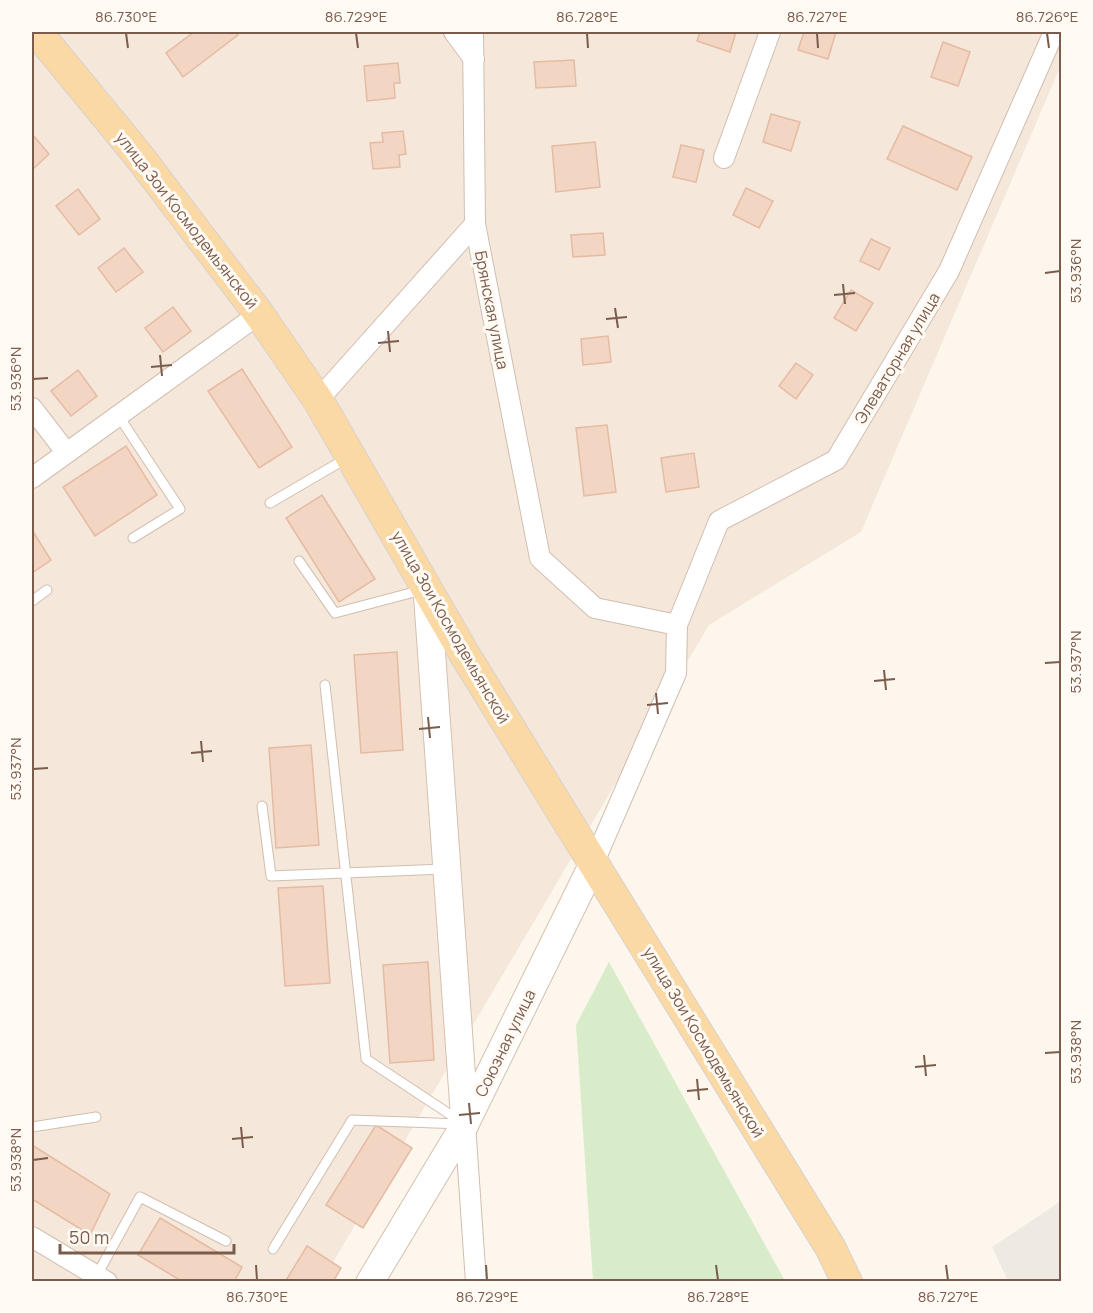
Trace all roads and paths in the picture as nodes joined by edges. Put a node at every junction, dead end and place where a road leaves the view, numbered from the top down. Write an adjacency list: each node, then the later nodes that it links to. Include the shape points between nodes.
1 (37, 32): 9 (main road, улица Зои Космодемьянской, via 138,155)
2 (454, 32): 6 (street)
3 (473, 32): 6 (street, Брянская улица)
4 (770, 32): 7 (street)
5 (1054, 32): 22 (street, Элеваторная улица, via 949,271 836,460 719,521)
6 (474, 59): 8 (street, Брянская улица)
7 (724, 158)
8 (476, 224): 10 (street); 22 (street, Брянская улица, via 540,558 595,608)
9 (259, 314): 10 (main road, улица Зои Космодемьянской); 12 (street)
10 (318, 400): 14 (main road, улица Зои Космодемьянской)
11 (32, 408): 13 (street)
12 (118, 415): 13 (street); 17 (lane, via 180,509)
13 (66, 452): 15 (street)
14 (351, 455): 16 (lane); 19 (main road, улица Зои Космодемьянской)
15 (32, 477)
16 (270, 503)
17 (133, 538)
18 (299, 561): 19 (lane, via 335,613)
19 (427, 589): 25 (main road, улица Зои Космодемьянской); 26 (street)
20 (47, 590): 21 (lane)
21 (32, 601)
22 (677, 625): 25 (street, via 676,673)
23 (325, 685): 27 (lane)
24 (262, 806): 27 (lane, via 271,876)
25 (594, 862): 29 (street, Союзная улица); 37 (main road, улица Зои Космодемьянской, via 830,1247)
26 (447, 869): 27 (lane); 29 (street)
27 (346, 873): 29 (lane, via 366,1059)
28 (96, 1117): 30 (lane)
29 (465, 1124): 33 (lane, via 352,1120); 35 (street, Союзная улица); 36 (street)
30 (32, 1127)
31 (32, 1237): 34 (street)
32 (226, 1241): 34 (lane, via 140,1197)
33 (273, 1249)
34 (102, 1278)
35 (370, 1281)
36 (476, 1281)
37 (847, 1281)

